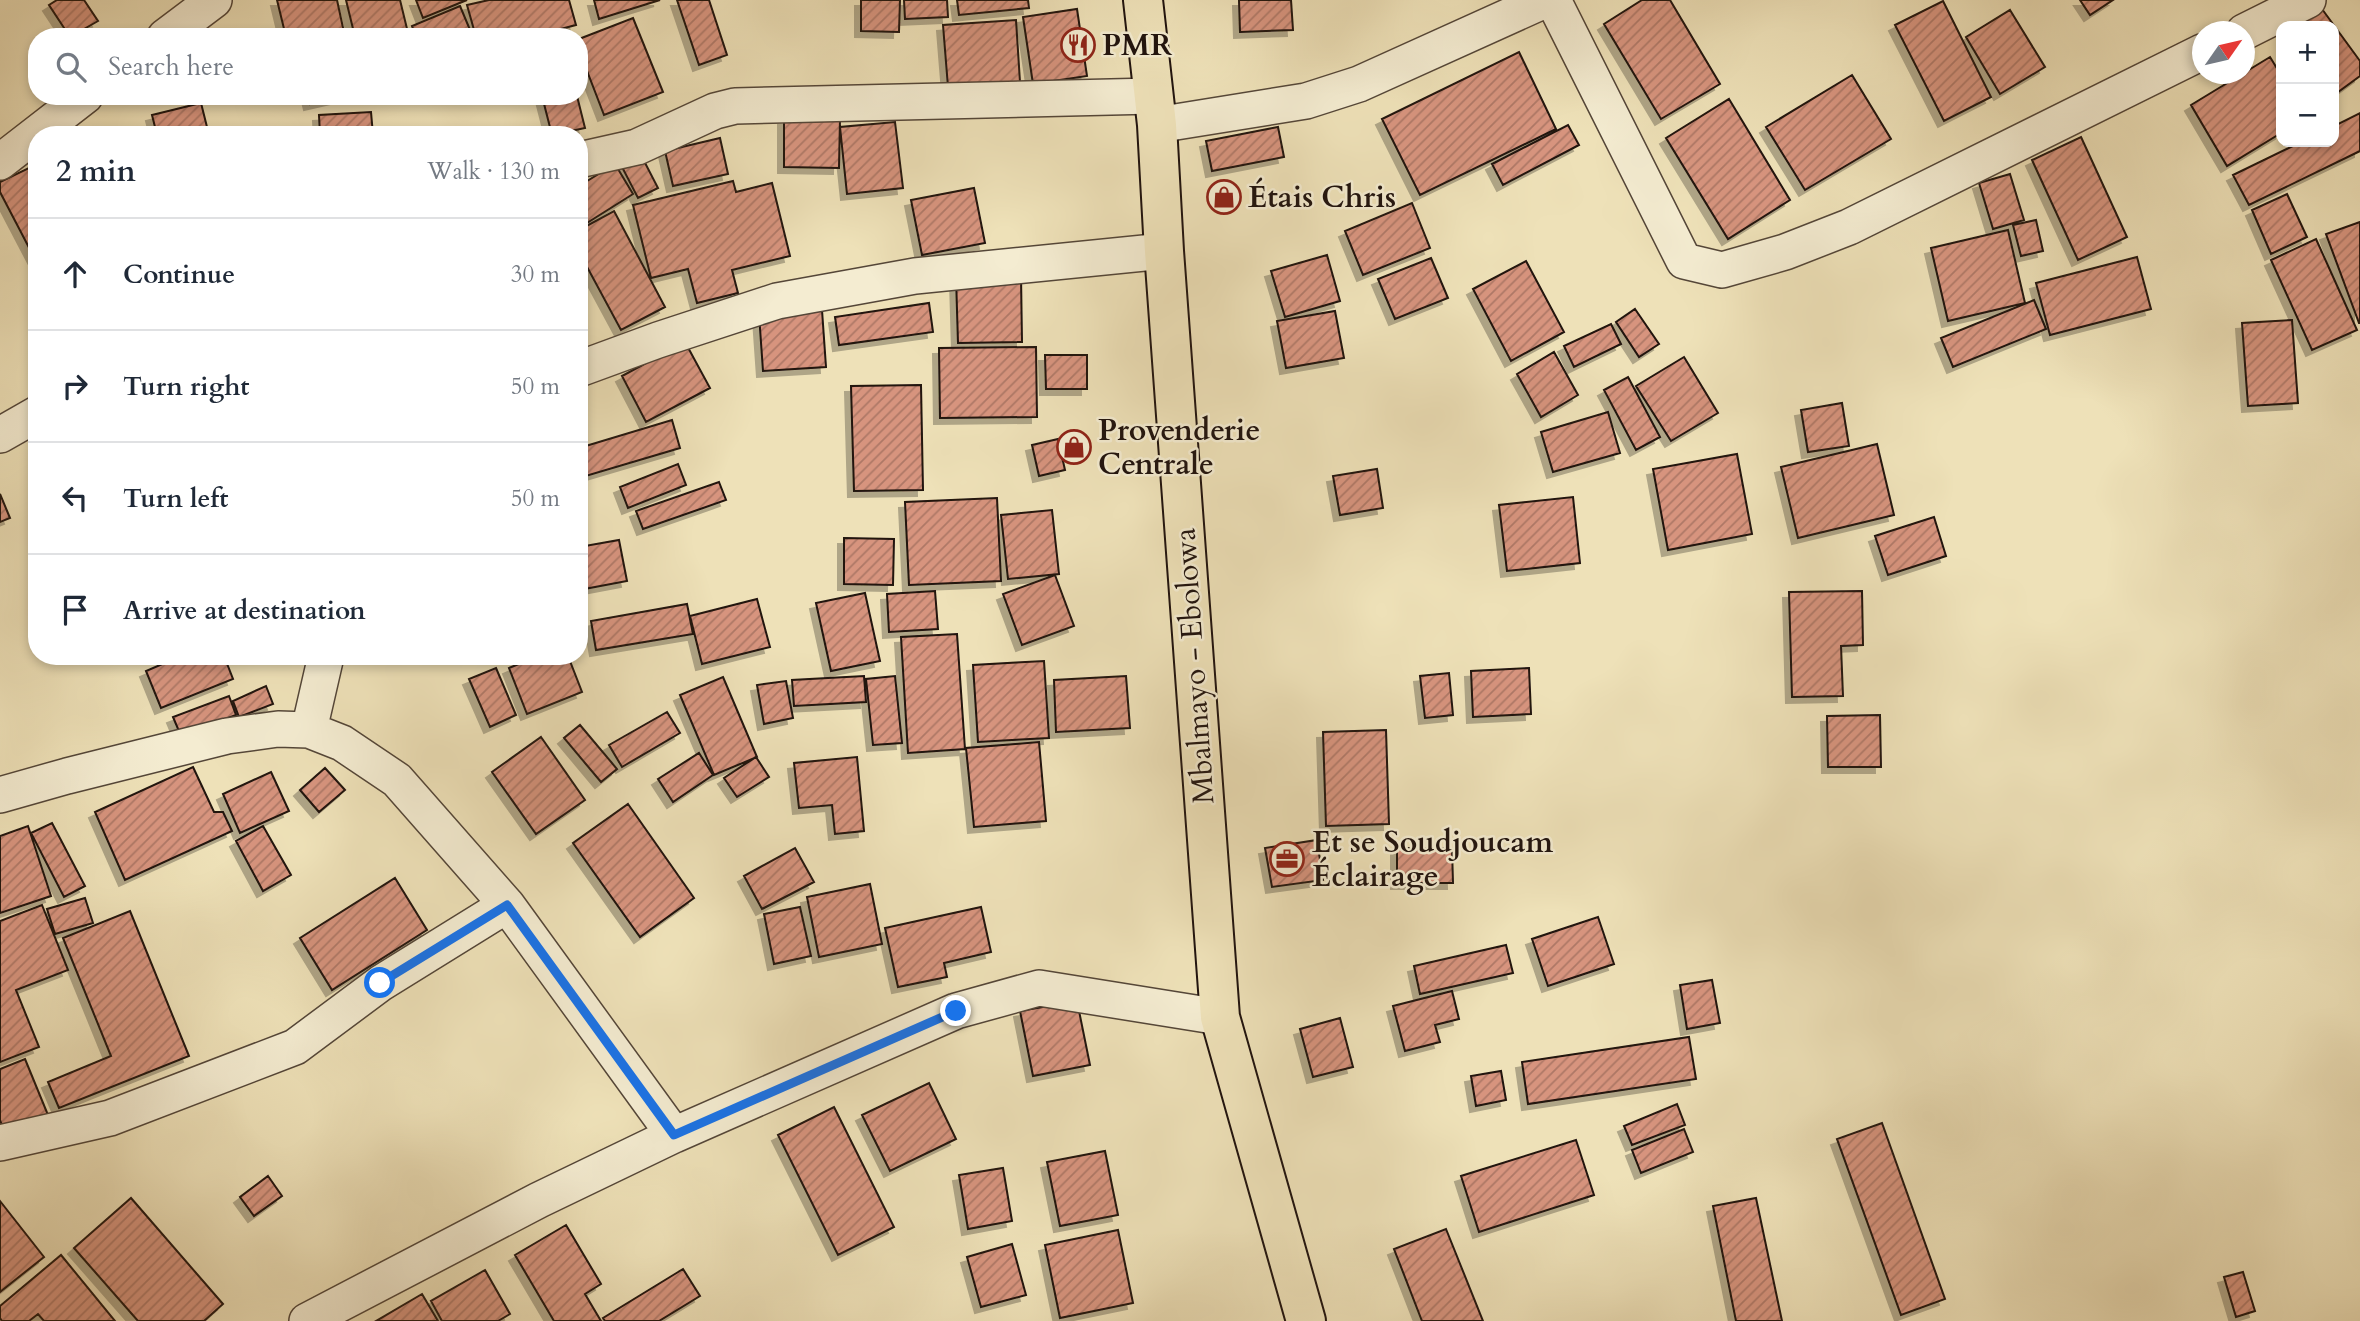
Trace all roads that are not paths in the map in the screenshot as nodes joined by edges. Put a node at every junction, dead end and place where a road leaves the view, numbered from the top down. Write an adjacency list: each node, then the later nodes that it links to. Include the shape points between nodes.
1 (214, 0): 7 (street)
2 (1143, 0): 10 (highway, Mbalmayo - Ebolowa)
3 (1545, 0): 10 (street, via 1359,84 1306,101)
4 (1553, 0): 8 (street, via 1684,261 1722,270 1849,227)
5 (2308, 0): 6 (street)
6 (2255, 26)
7 (177, 28)
8 (2192, 57)
9 (73, 105): 11 (street)
10 (1155, 111): 13 (street, via 735,106 637,147); 15 (highway, Mbalmayo - Ebolowa)
11 (46, 126)
12 (28, 140): 14 (street)
13 (588, 158)
14 (0, 162)
15 (1164, 251): 16 (street, via 915,276 777,301); 23 (highway, Mbalmayo - Ebolowa)
16 (588, 366)
17 (28, 419): 18 (street)
18 (0, 435)
19 (324, 665): 20 (street)
20 (309, 730): 21 (street, via 227,736); 22 (street, via 342,743 397,780)
21 (0, 795)
22 (507, 905): 24 (street); 25 (street, via 380,983 295,1047 110,1118)
23 (1220, 1017): 24 (street, via 1040,988 956,1011); 27 (highway, Mbalmayo - Ebolowa)
24 (674, 1135): 26 (street, via 540,1200)
25 (0, 1143)
26 (320, 1318)
27 (1306, 1321)

